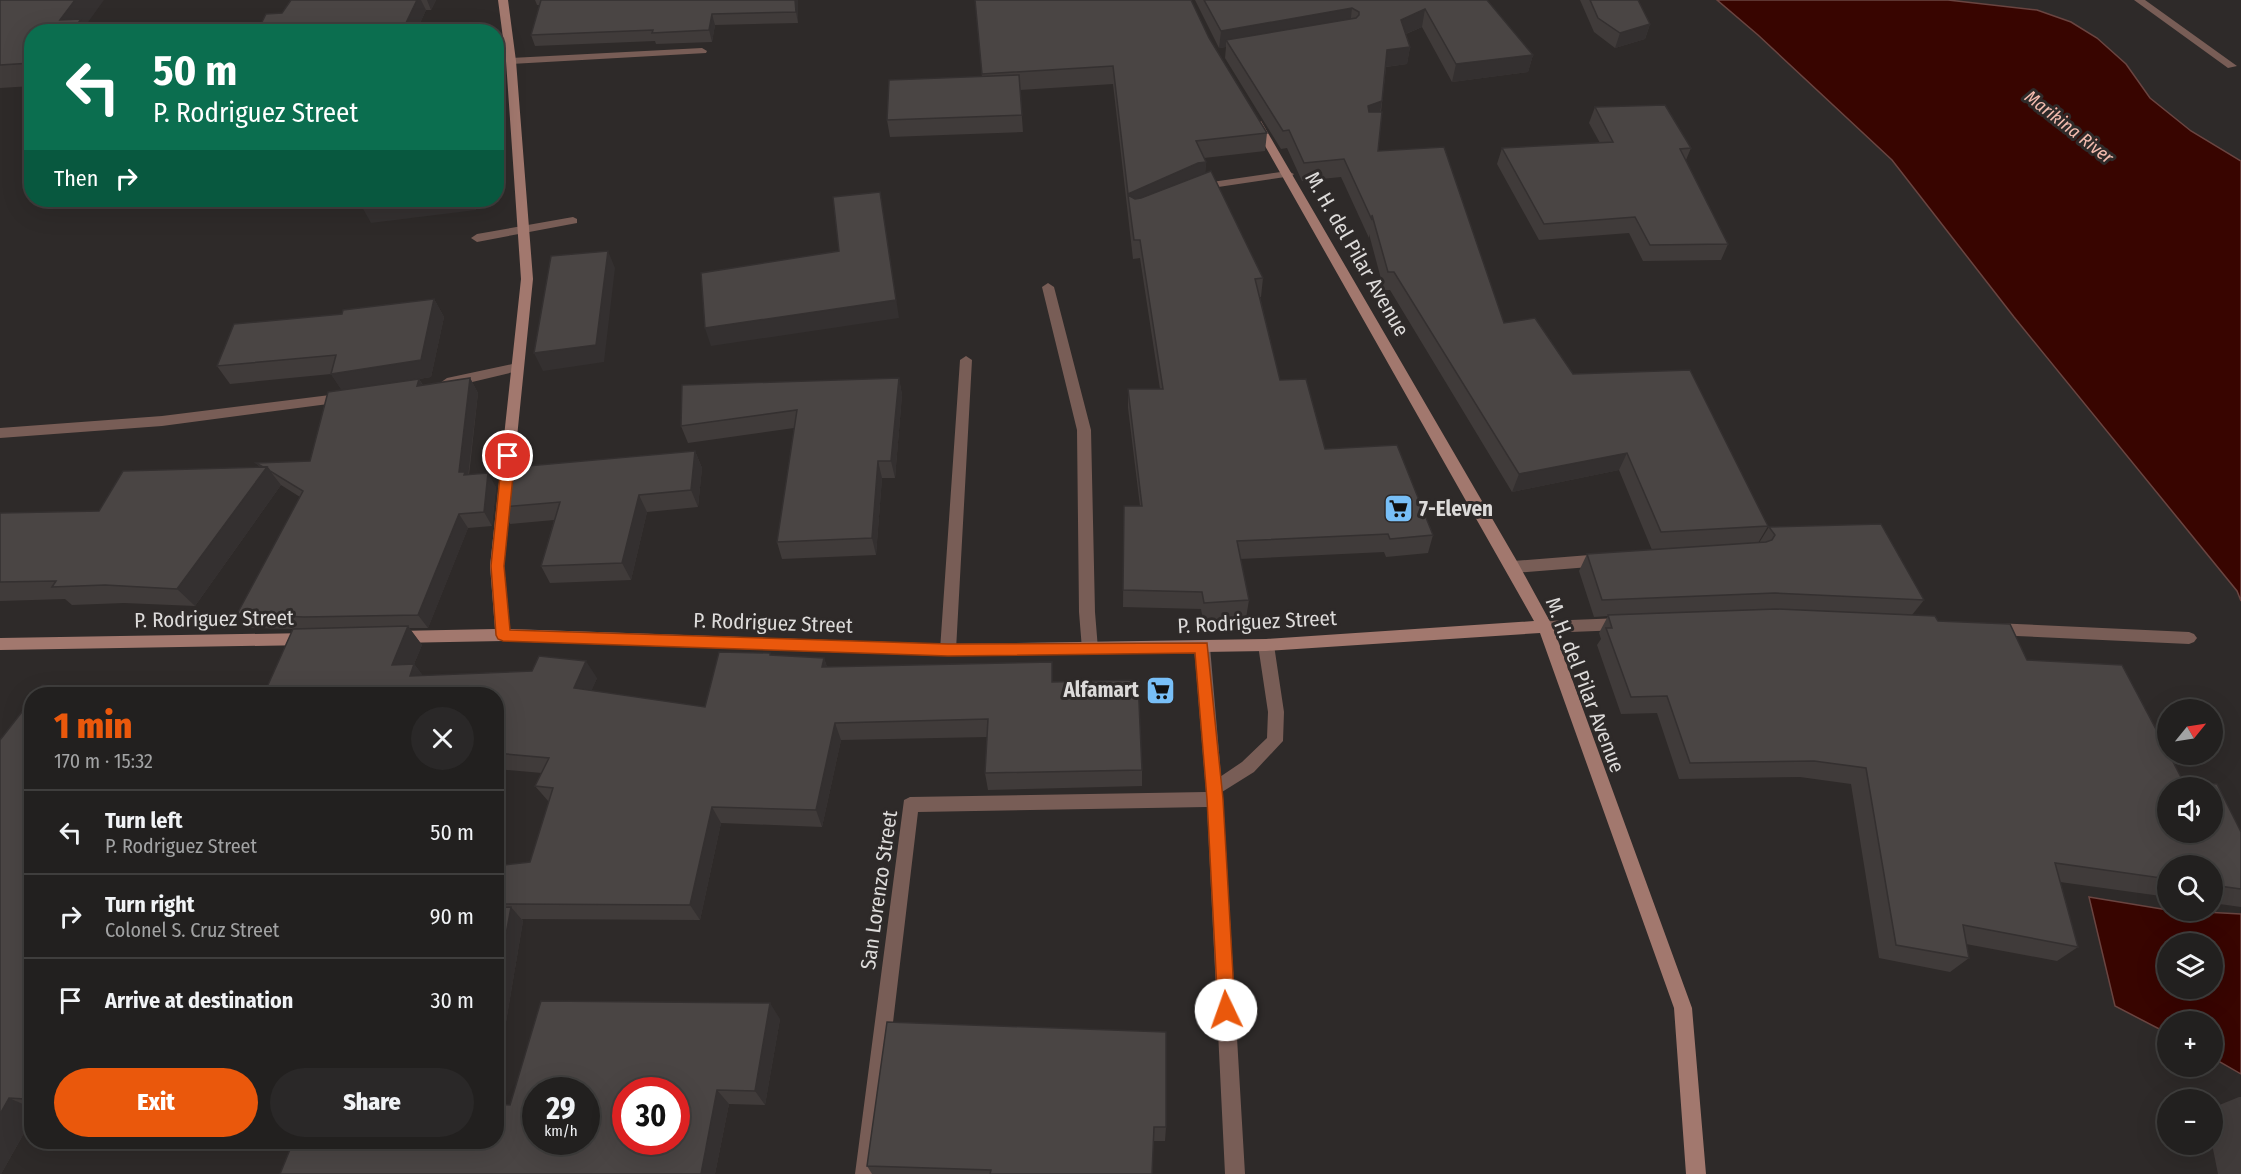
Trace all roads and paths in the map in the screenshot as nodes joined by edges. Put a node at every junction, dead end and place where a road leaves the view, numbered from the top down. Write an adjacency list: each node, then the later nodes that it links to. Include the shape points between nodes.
1 (503, 0): 4 (street)
2 (2139, 0): 5 (street)
3 (702, 51): 4 (street)
4 (511, 61): 10 (street)
5 (2232, 66)
6 (1251, 114): 7 (street, M. H. del Pilar Avenue)
7 (1288, 174): 8 (street, via 1202,185); 19 (street, M. H. del Pilar Avenue)
8 (1185, 191)
9 (573, 221): 10 (street)
10 (525, 231): 11 (street); 14 (street, via 527,279)
11 (477, 238)
12 (1048, 287): 30 (street, via 1084,430)
13 (966, 360): 31 (street)
14 (517, 367): 15 (street); 23 (street, via 497,566)
15 (429, 386)
16 (361, 396): 17 (street, via 162,421)
17 (0, 433)
18 (1616, 560): 19 (street)
19 (1513, 567): 21 (street, M. H. del Pilar Avenue)
20 (1637, 624): 21 (street)
21 (1545, 627): 28 (street, P. Rodriguez Street); 35 (street, M. H. del Pilar Avenue, via 1683,1008)
22 (1983, 628): 26 (street)
23 (503, 635): 24 (street, P. Rodriguez Street); 31 (street, P. Rodriguez Street)
24 (383, 637)
25 (323, 638): 27 (street, P. Rodriguez Street)
26 (2189, 638)
27 (0, 644)
28 (1266, 645): 29 (street, P. Rodriguez Street); 32 (street, via 1276,712 1275,741)
29 (1202, 647): 30 (street, P. Rodriguez Street); 32 (street)
30 (1090, 649): 31 (street, P. Rodriguez Street)
31 (948, 650)
32 (1215, 795): 33 (street, San Lorenzo Street, via 910,805); 34 (street)
33 (866, 1174)
34 (1235, 1174)
35 (1696, 1174)

